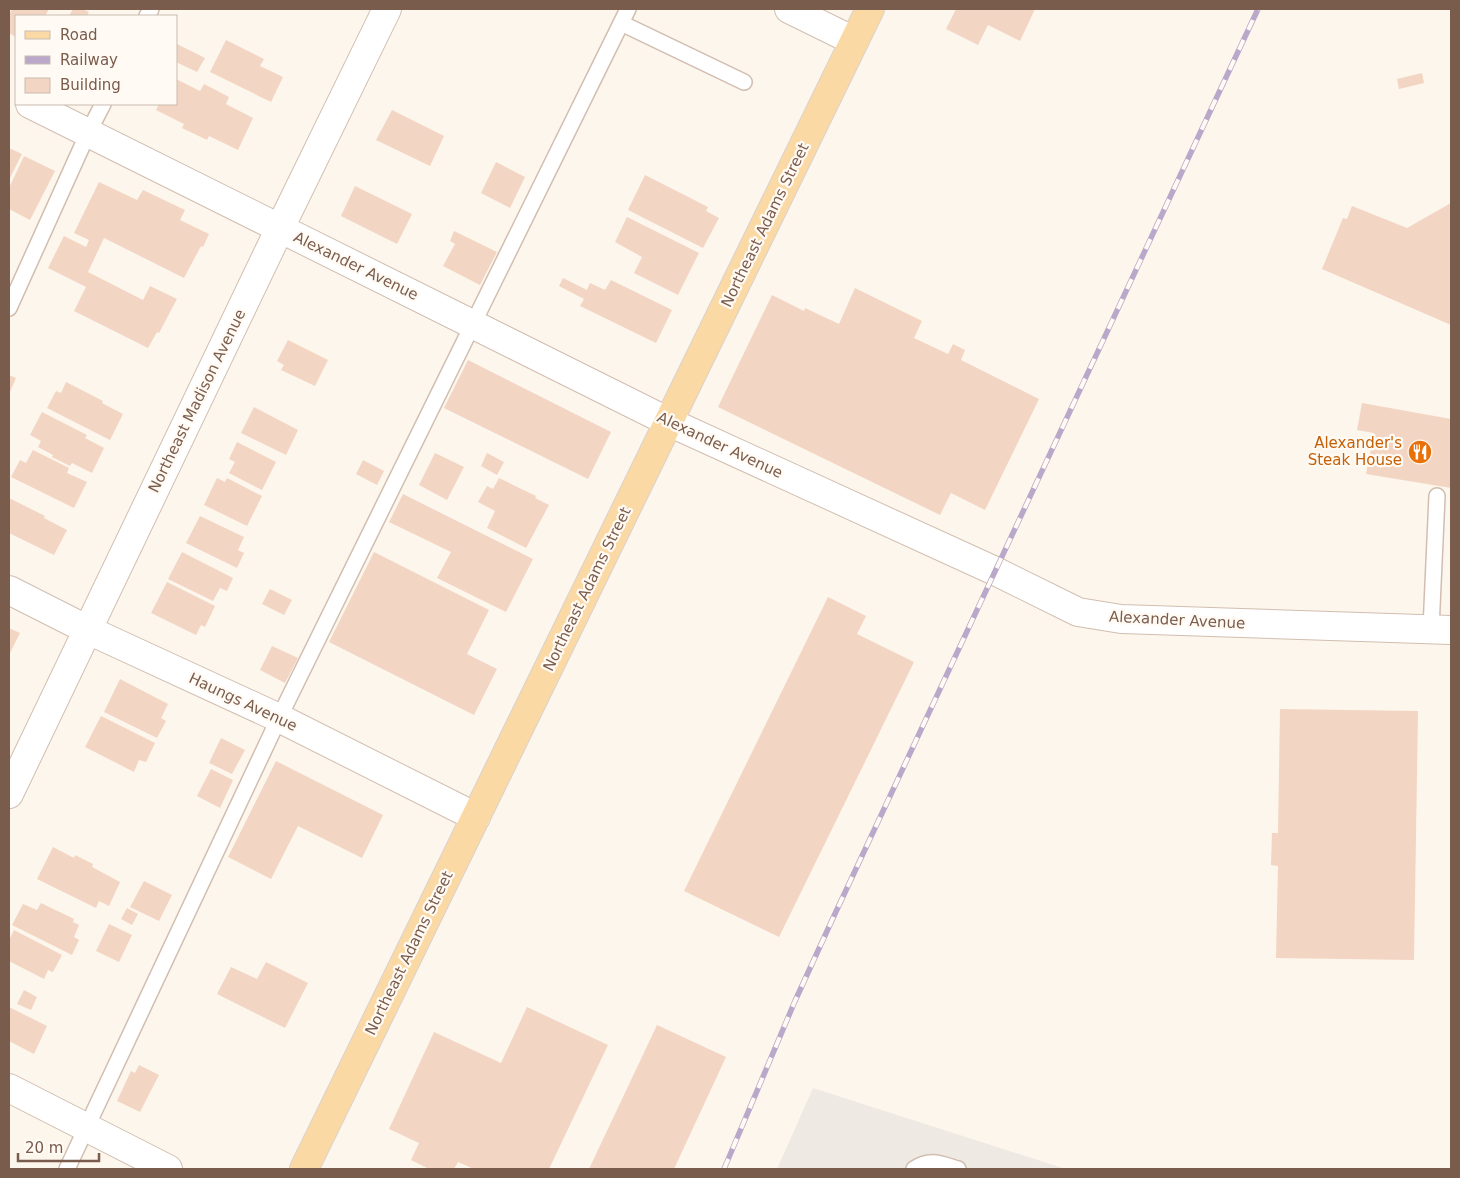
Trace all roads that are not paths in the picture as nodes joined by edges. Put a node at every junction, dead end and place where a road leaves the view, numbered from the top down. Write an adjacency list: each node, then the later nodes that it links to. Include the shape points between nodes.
1 (387, 9): 11 (street, Northeast Madison Avenue)
2 (628, 9): 5 (lane)
3 (789, 9): 6 (street)
4 (870, 9): 6 (main road, Northeast Adams Street)
5 (622, 23): 7 (lane); 13 (lane)
6 (854, 41): 14 (main road, Northeast Adams Street)
7 (744, 82)
8 (32, 105): 10 (street, Alexander Avenue)
9 (102, 105): 10 (lane)
10 (88, 133): 11 (street, Alexander Avenue); 12 (lane)
11 (280, 228): 13 (street, Alexander Avenue); 17 (street, Northeast Madison Avenue)
12 (9, 308)
13 (474, 325): 14 (street, Alexander Avenue); 19 (lane)
14 (669, 422): 18 (street, Alexander Avenue, via 1078,612 1121,619); 21 (main road, Northeast Adams Street)
15 (1437, 496): 18 (lane)
16 (9, 590): 17 (street, Haungs Avenue)
17 (88, 630): 19 (street, Haungs Avenue); 20 (street, Northeast Madison Avenue)
18 (1441, 630)
19 (279, 718): 21 (street, Haungs Avenue); 23 (lane)
20 (9, 794)
21 (476, 817): 26 (main road, Northeast Adams Street)
22 (9, 1088): 23 (street)
23 (87, 1128): 24 (lane); 25 (street)
24 (67, 1169)
25 (168, 1169)
26 (304, 1169)
27 (914, 1169): 28 (lane, via 926,1162)
28 (958, 1169)

